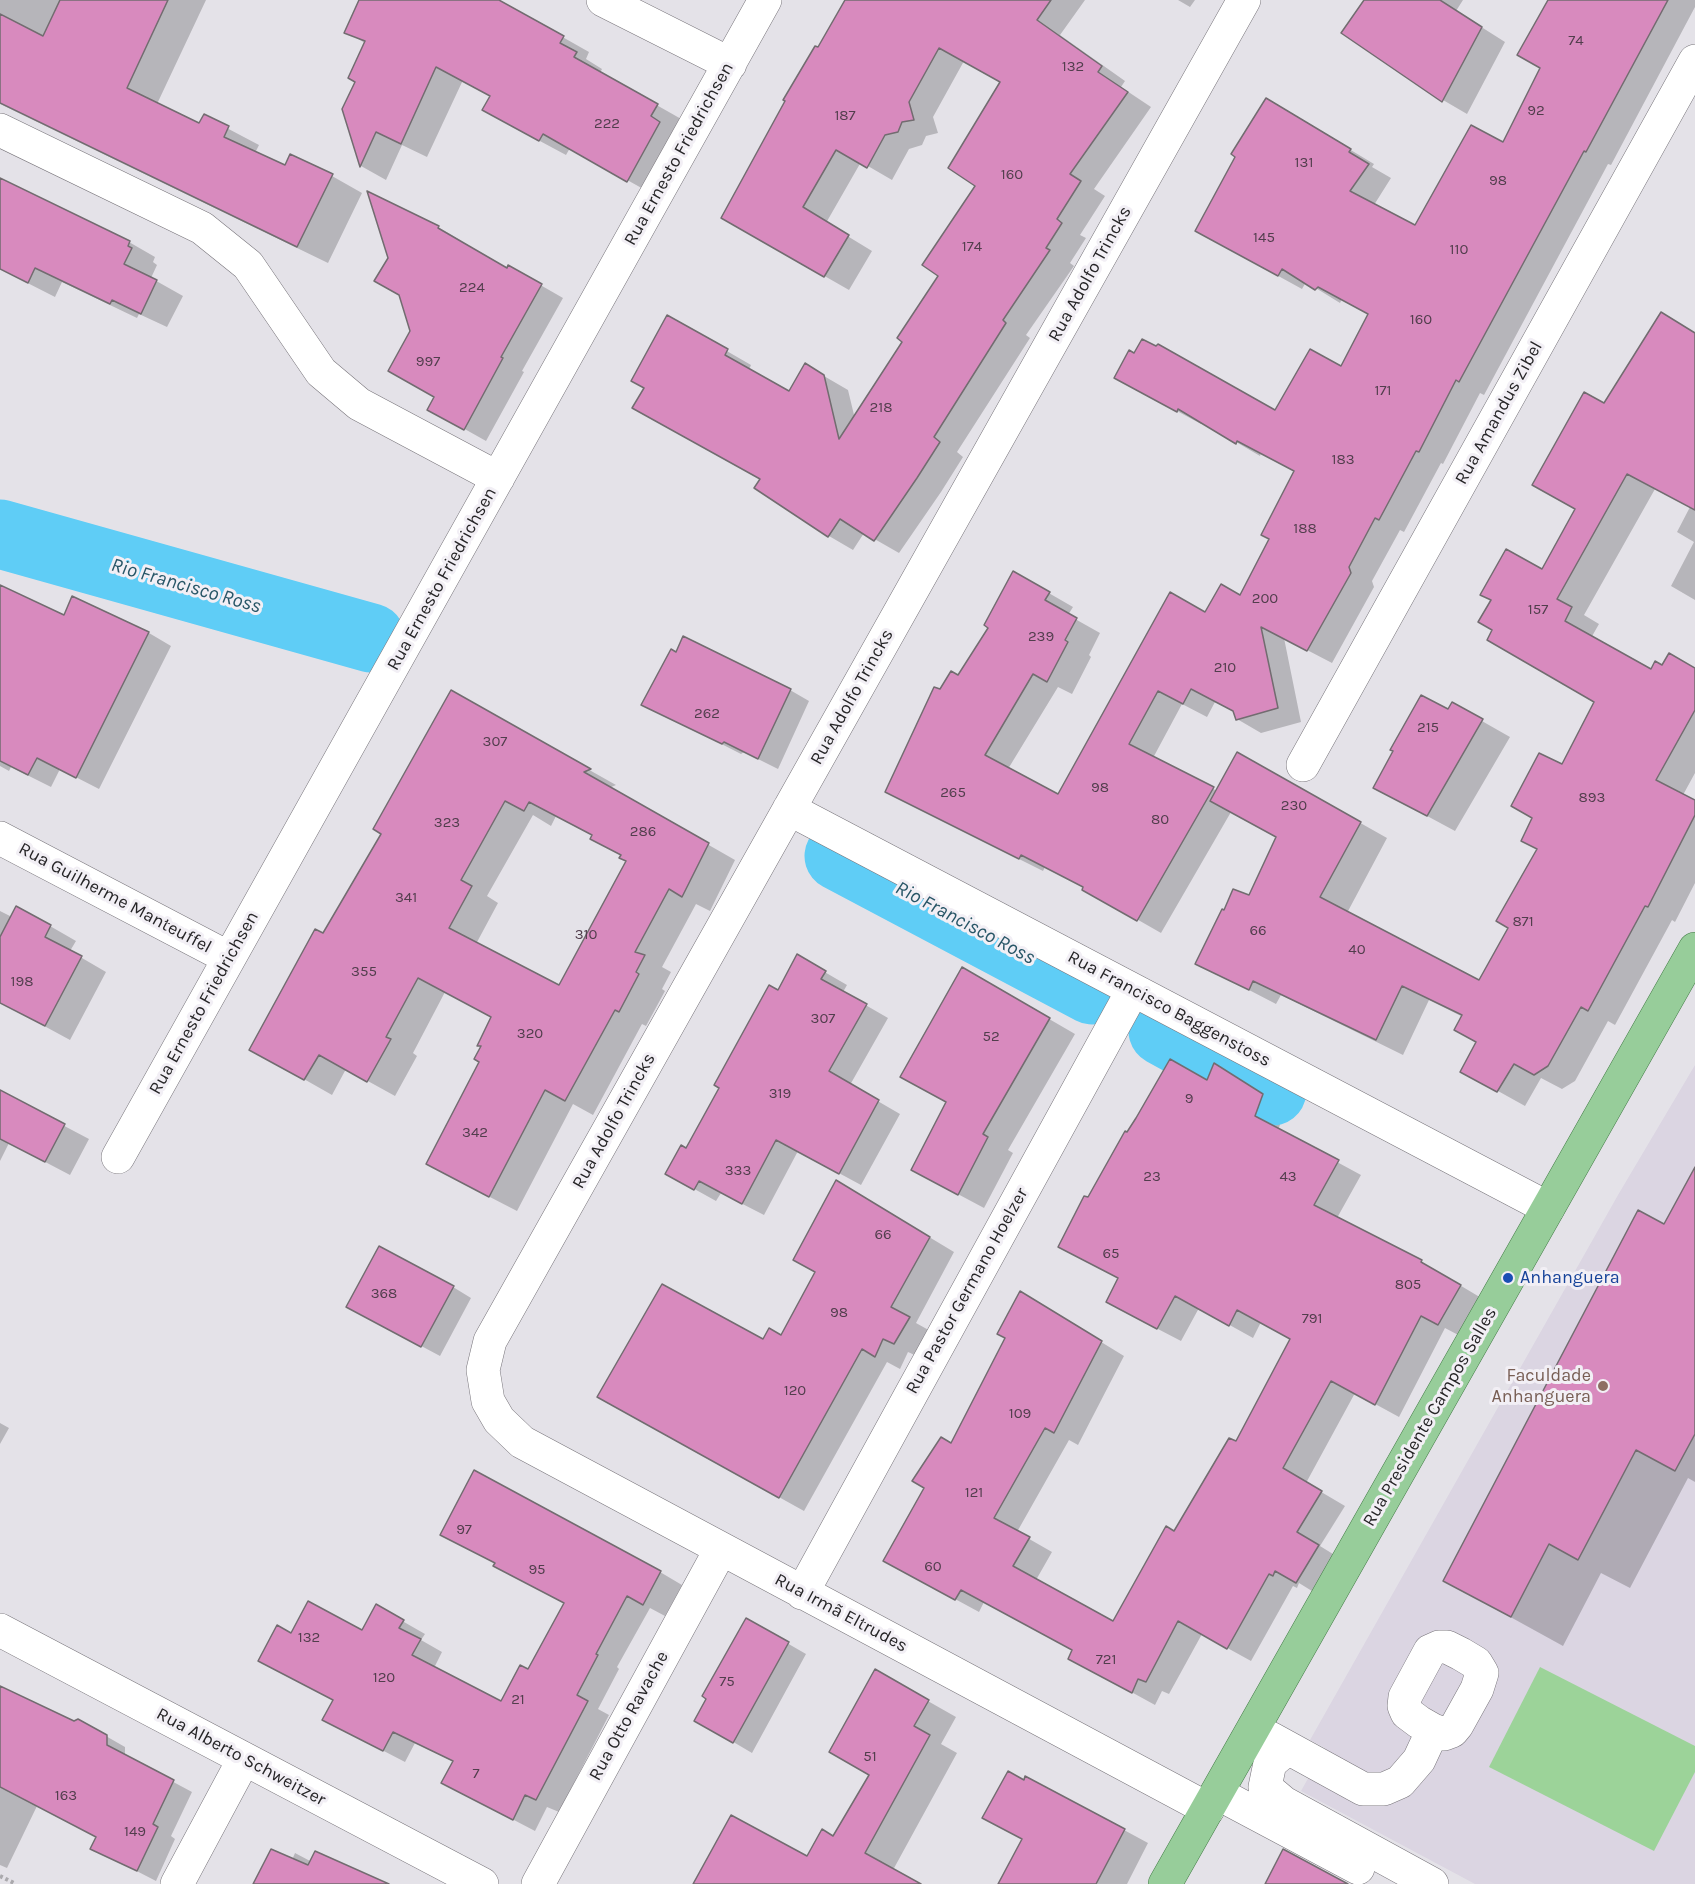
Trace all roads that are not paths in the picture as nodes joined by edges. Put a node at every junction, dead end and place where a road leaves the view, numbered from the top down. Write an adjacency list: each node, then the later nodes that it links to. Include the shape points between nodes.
1 (603, 0): 5 (street)
2 (765, 0): 5 (street, Rua Ernesto Friedrichsen)
3 (1244, 0): 9 (street, Rua Adolfo Trincks)
4 (1695, 60): 8 (street, Rua Amandus Zibel)
5 (730, 63): 7 (street, Rua Ernesto Friedrichsen)
6 (0, 130): 7 (street, via 202,228 248,265 328,378 359,404)
7 (498, 478): 12 (street, Rua Ernesto Friedrichsen)
8 (1303, 765)
9 (789, 809): 13 (street, Rua Francisco Baggenstoss); 16 (street, Rua Adolfo Trincks, via 490,1341 483,1370)
10 (0, 838): 12 (street, Rua Guilherme Manteuffel)
11 (1695, 949): 15 (main road, Rua Presidente Campos Salles)
12 (229, 958): 14 (street, Rua Ernesto Friedrichsen)
13 (1132, 990): 15 (street, Rua Francisco Baggenstoss); 18 (street, Rua Pastor Germano Hoelzer)
14 (118, 1157)
15 (1548, 1208): 20 (main road, Rua Presidente Campos Salles)
16 (488, 1401): 17 (street, Rua Irmã Eltrudes, via 499,1420 522,1442)
17 (721, 1549): 18 (street, Rua Irmã Eltrudes); 27 (street, Rua Otto Ravache)
18 (802, 1593): 24 (street, Rua Irmã Eltrudes)
19 (0, 1630): 23 (street, Rua Alberto Schweitzer)
20 (1253, 1729): 22 (street); 24 (main road, Rua Presidente Campos Salles)
21 (1434, 1730): 22 (street, via 1419,1760 1400,1782 1384,1789 1363,1789)
22 (1288, 1748): 30 (street, via 1270,1763 1265,1787 1284,1803)
23 (244, 1759): 25 (street); 26 (street, Rua Alberto Schweitzer)
24 (1212, 1801): 28 (main road, Rua Presidente Campos Salles); 29 (street, Rua Irmã Eltrudes)
25 (177, 1884)
26 (482, 1884)
27 (538, 1884)
28 (1165, 1884)
29 (1388, 1884)
30 (1432, 1884)

